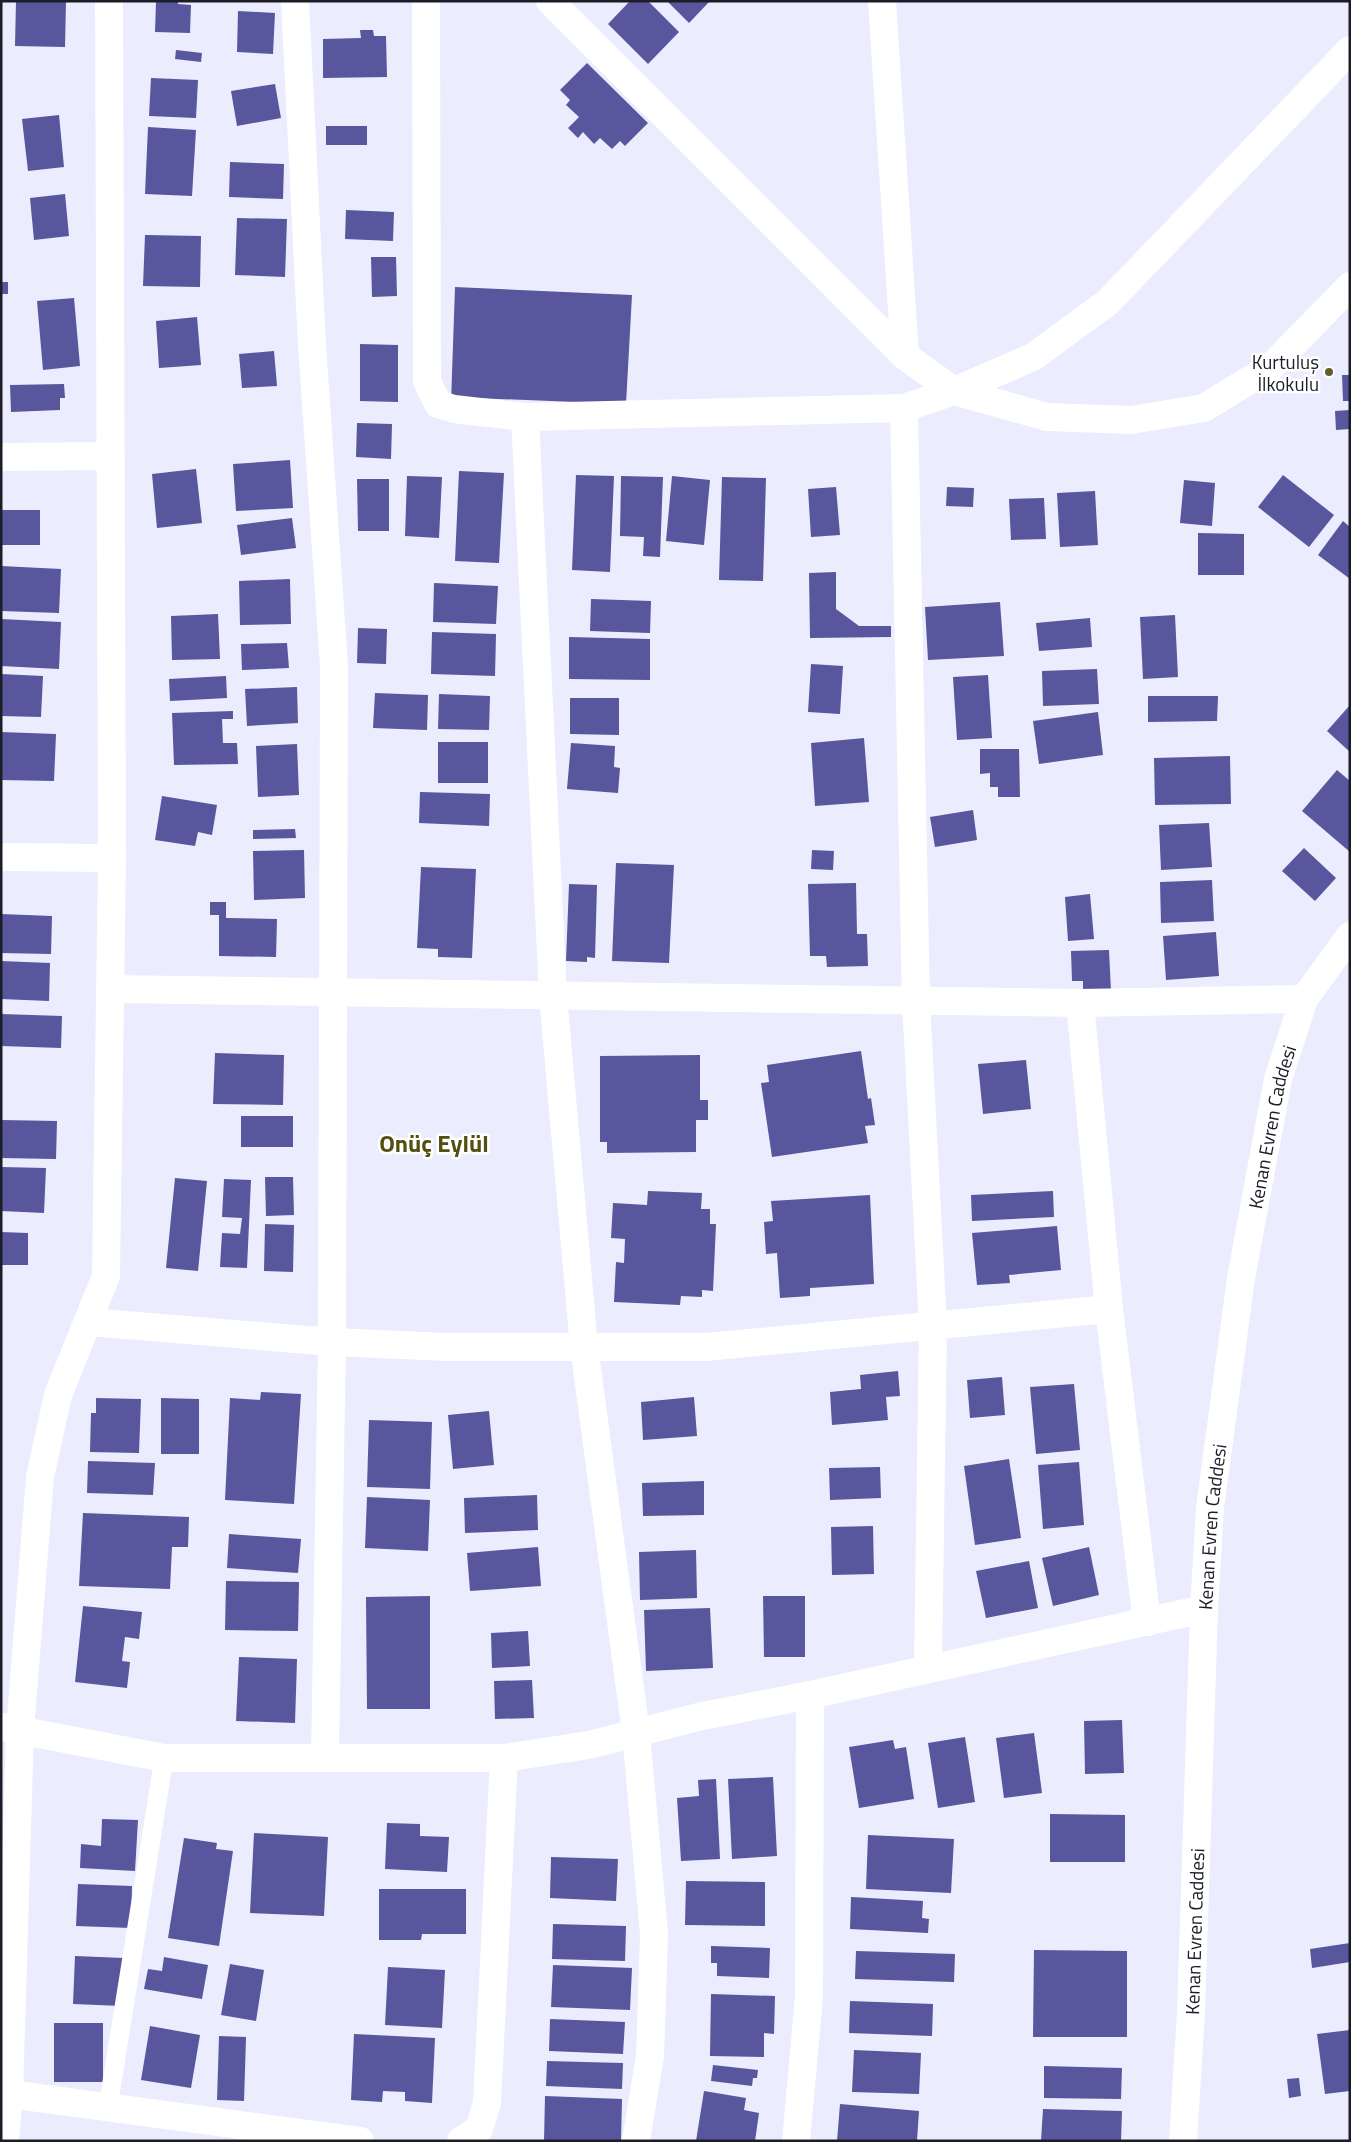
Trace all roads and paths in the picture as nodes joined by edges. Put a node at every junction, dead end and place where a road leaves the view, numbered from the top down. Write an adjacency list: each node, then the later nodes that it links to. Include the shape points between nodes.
1 (108, 1): 12 (street)
2 (295, 1): 18 (street, via 312,344 334,666)
3 (426, 1): 11 (street, via 428,381 438,404 454,409)
4 (550, 1): 8 (street)
5 (882, 1): 8 (street)
6 (1350, 50): 9 (street, via 1108,302 1034,357)
7 (1350, 286): 9 (street, via 1271,367 1204,408 1131,420 1048,417)
8 (905, 356): 9 (street)
9 (954, 390): 10 (street)
10 (904, 408): 11 (street); 21 (street)
11 (526, 417): 19 (street)
12 (110, 456): 13 (street); 15 (street)
13 (1, 457)
14 (1, 857): 15 (street)
15 (112, 858): 17 (street)
16 (1350, 936): 20 (street, Kenan Evren Caddesi)
17 (110, 989): 18 (street); 24 (street, via 106,1276)
18 (333, 992): 19 (street); 26 (street)
19 (553, 996): 21 (street); 27 (street)
20 (1304, 999): 22 (street); 28 (street, Kenan Evren Caddesi, via 1278,1079 1241,1278 1210,1508)
21 (916, 1000): 22 (street); 25 (street)
22 (1080, 1003): 23 (street)
23 (1109, 1309): 25 (street); 29 (street)
24 (89, 1322): 26 (street); 32 (street, via 58,1395 40,1477)
25 (933, 1326): 27 (street, via 706,1347); 30 (street)
26 (332, 1342): 27 (street); 34 (street)
27 (584, 1348): 33 (street)
28 (1204, 1609): 29 (street); 45 (street, Kenan Evren Caddesi, via 1191,2013)
29 (1147, 1622): 30 (street)
30 (928, 1669): 31 (street)
31 (810, 1695): 33 (street, via 698,1716); 44 (street, via 809,1997)
32 (10, 1728): 35 (street); 37 (street)
33 (636, 1733): 36 (street, via 589,1745); 43 (street, via 654,1934 650,2056)
34 (325, 1757): 35 (street); 36 (street)
35 (164, 1758): 38 (lane)
36 (504, 1758): 42 (street, via 487,2103 479,2129)
37 (9, 2094): 38 (street); 40 (street)
38 (108, 2107): 39 (street)
39 (196, 2130): 41 (street)
40 (6, 2141)
41 (360, 2141)
42 (461, 2141)
43 (636, 2141)
44 (796, 2141)
45 (1183, 2141)

